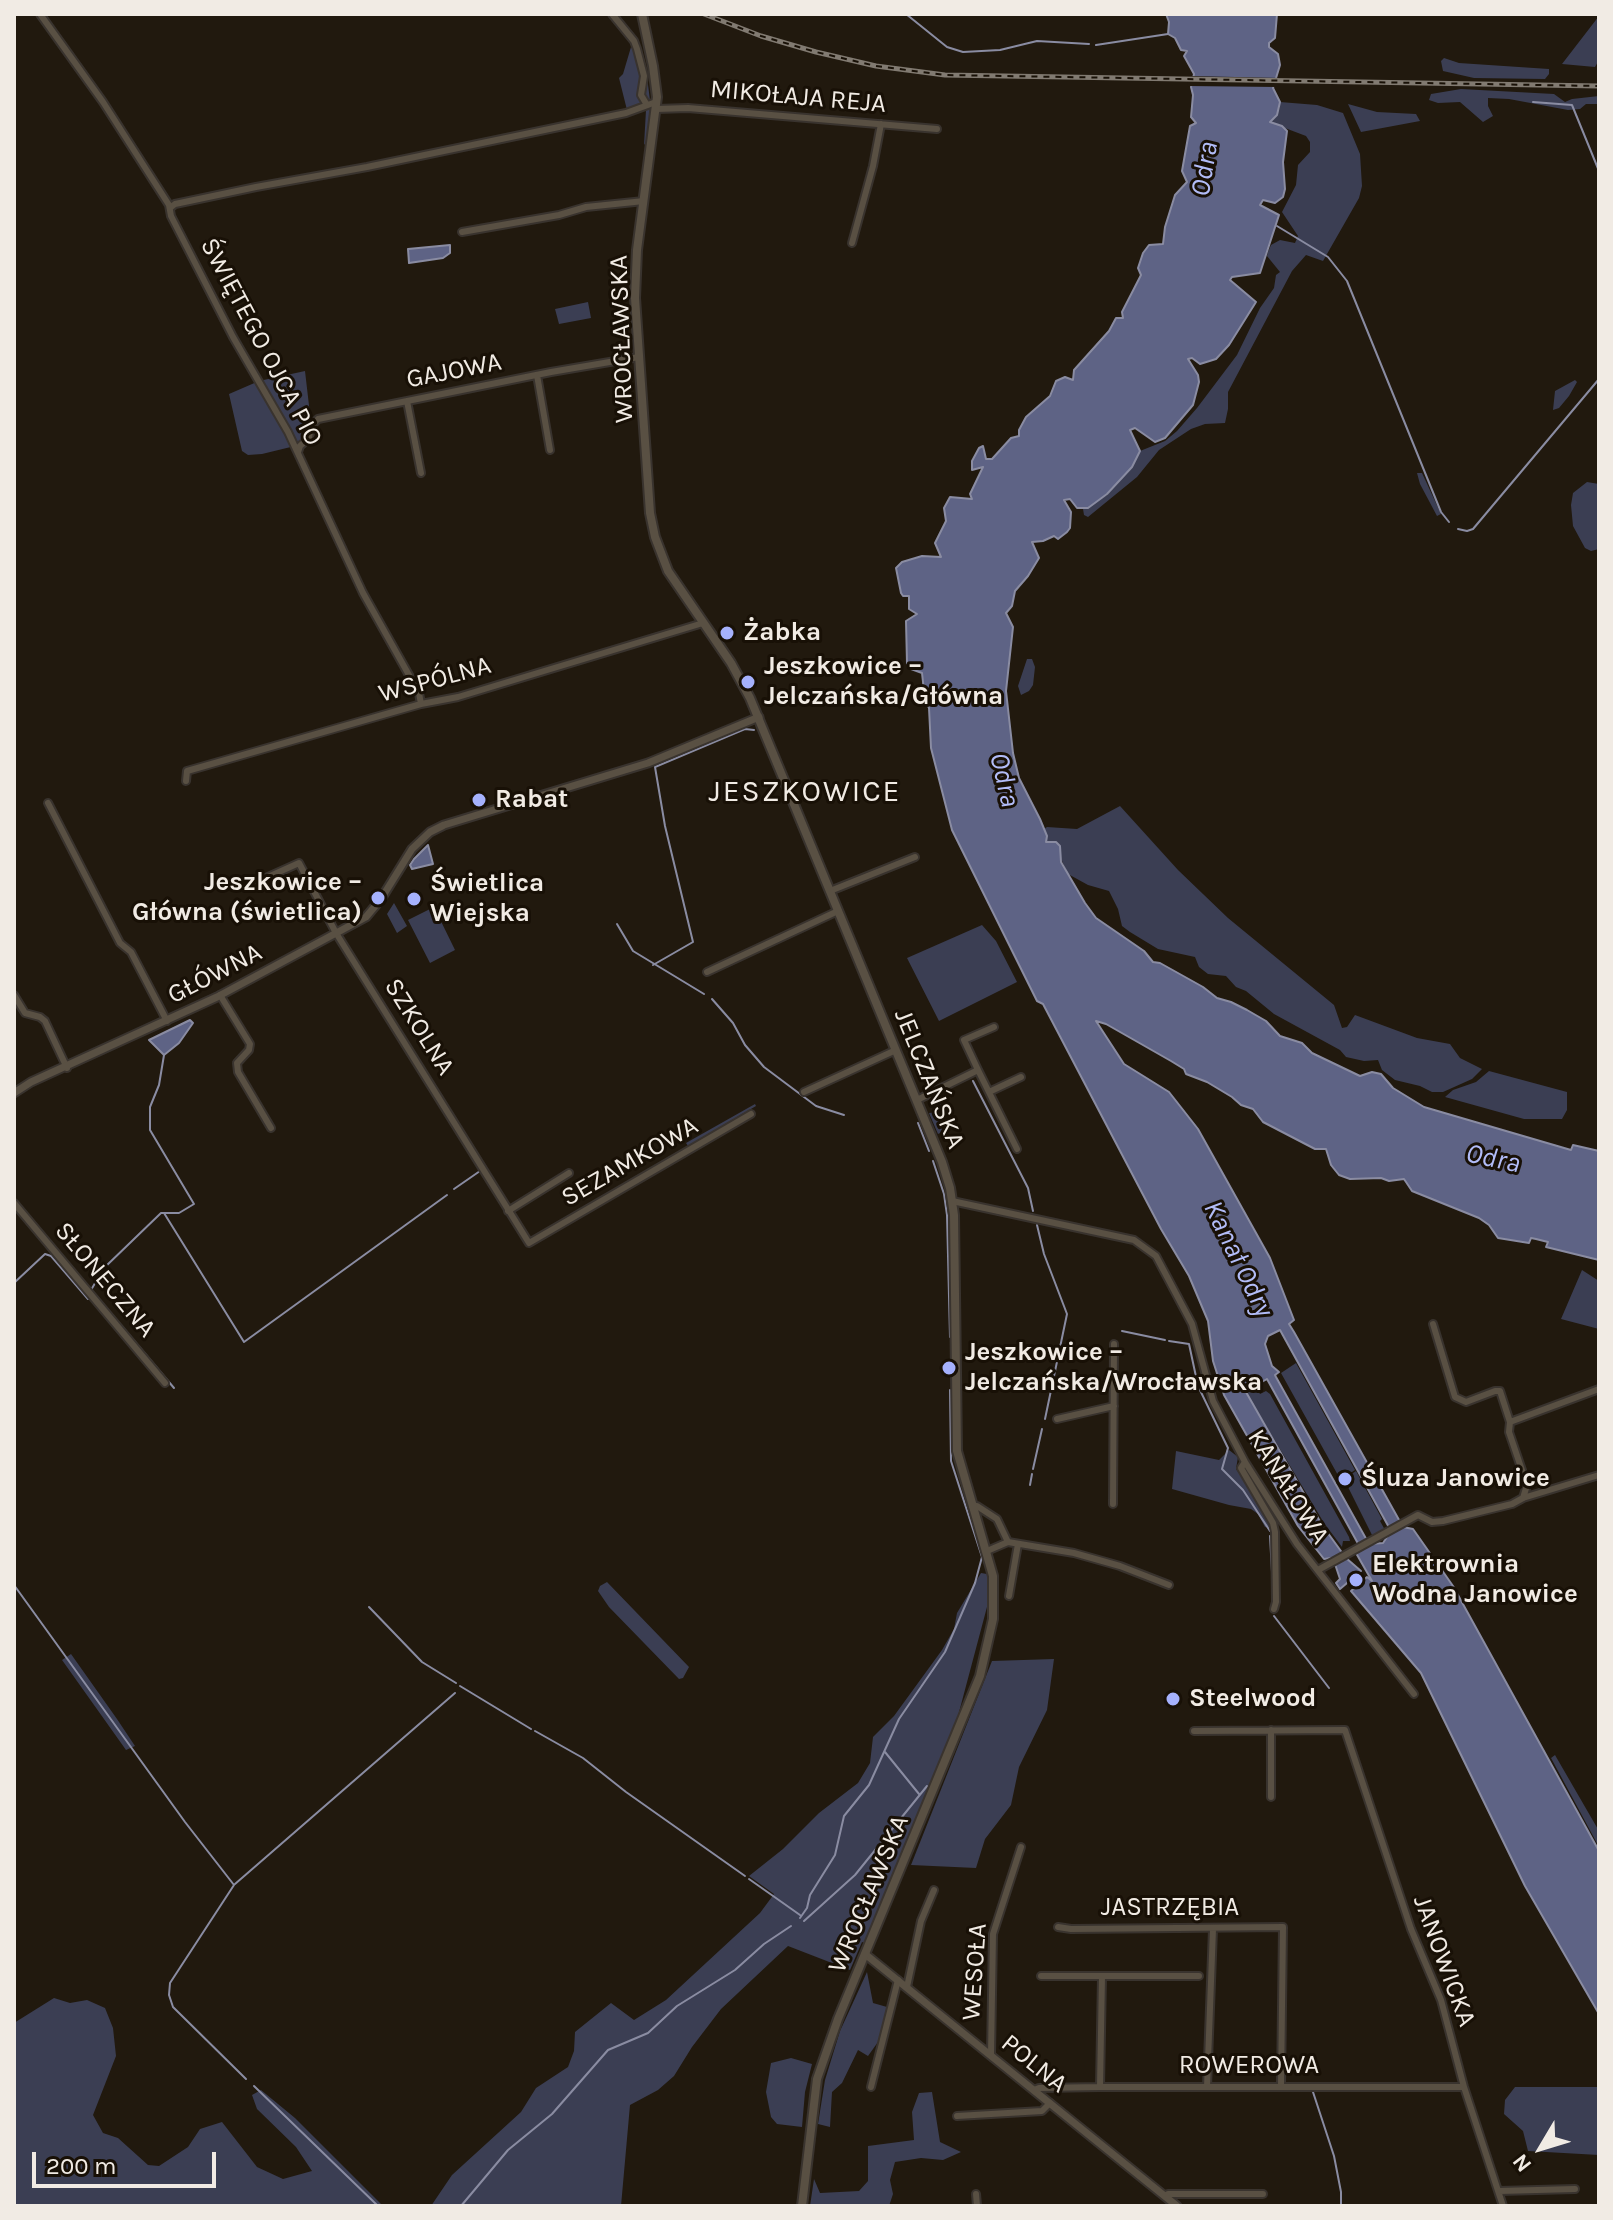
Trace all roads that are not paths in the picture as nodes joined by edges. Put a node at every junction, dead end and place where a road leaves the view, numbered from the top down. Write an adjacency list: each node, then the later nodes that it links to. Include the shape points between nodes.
1 (40, 14): 8 (street, ŚWIĘTEGO OJCA PIO)
2 (612, 14): 4 (street, via 637,49 644,76 641,95)
3 (642, 14): 4 (main road, WROCŁAWSKA, via 655,78)
4 (653, 105): 5 (street, MIKOŁAJA REJA); 7 (main road, WROCŁAWSKA); 8 (street, MIKOŁAJA REJA)
5 (881, 124): 6 (street, MIKOŁAJA REJA); 10 (street)
6 (937, 129)
7 (644, 201): 9 (street); 11 (main road, WROCŁAWSKA, via 635,298)
8 (170, 208): 15 (street, ŚWIĘTEGO OJCA PIO, via 230,331)
9 (462, 232)
10 (852, 243)
11 (639, 357): 12 (street, GAJOWA); 17 (main road, WROCŁAWSKA, via 653,525 668,571)
12 (537, 375): 13 (street, GAJOWA); 14 (street)
13 (407, 401): 15 (street, GAJOWA, via 318,419); 16 (street)
14 (550, 450)
15 (298, 452): 19 (street, ŚWIĘTEGO OJCA PIO)
16 (421, 473)
17 (691, 606): 18 (main road, JELCZAŃSKA)
18 (703, 623): 19 (street, WSPÓLNA); 20 (main road, JELCZAŃSKA)
19 (421, 704): 21 (street, WSPÓLNA, via 187,771)
20 (759, 717): 25 (main road, JELCZAŃSKA); 27 (street, GŁÓWNA, via 648,763 430,832 412,849 373,910)
21 (186, 781)
22 (48, 803): 31 (street)
23 (915, 857): 25 (street)
24 (259, 881): 27 (street, SZKOLNA, via 299,863)
25 (830, 891): 26 (main road, JELCZAŃSKA)
26 (838, 911): 28 (street); 33 (main road, JELCZAŃSKA)
27 (336, 933): 30 (street, GŁÓWNA); 47 (street, SZKOLNA)
28 (707, 972)
29 (14, 995): 34 (street, via 25,1013 45,1021)
30 (220, 995): 31 (street, GŁÓWNA); 42 (street, via 250,1044 237,1070)
31 (167, 1021): 34 (street, GŁÓWNA)
32 (994, 1027): 35 (street, via 964,1040)
33 (896, 1050): 37 (street); 40 (main road, JELCZAŃSKA)
34 (67, 1068): 39 (street, GŁÓWNA)
35 (978, 1070): 38 (street); 40 (street)
36 (1021, 1077): 38 (street)
37 (804, 1092)
38 (989, 1092): 43 (street)
39 (14, 1093)
40 (917, 1100): 45 (main road, JELCZAŃSKA)
41 (751, 1114): 48 (street, SEZAMKOWA)
42 (271, 1128)
43 (1017, 1149)
44 (569, 1173): 47 (street)
45 (952, 1201): 56 (street, KANAŁOWA, via 1134,1240 1149,1249 1192,1324 1213,1401); 60 (main road, JELCZAŃSKA, via 957,1451)
46 (14, 1203): 51 (street, SŁONECZNA)
47 (508, 1211): 48 (street, SZKOLNA)
48 (529, 1243)
49 (1433, 1324): 55 (street, via 1455,1397 1466,1402 1500,1391)
50 (1114, 1344): 53 (street)
51 (165, 1383)
52 (1599, 1389): 55 (street)
53 (1114, 1406): 54 (street); 59 (street)
54 (1057, 1419)
55 (1510, 1422): 58 (street, via 1527,1485)
56 (1245, 1462): 64 (street, KANAŁOWA, via 1277,1517); 68 (street, via 1241,1468 1275,1532)
57 (1599, 1475): 58 (street)
58 (1523, 1498): 64 (street, via 1443,1521 1418,1515)
59 (1113, 1504)
60 (972, 1506): 61 (street, via 997,1519); 63 (main road, JELCZAŃSKA)
61 (1008, 1542): 62 (street); 63 (street)
62 (1018, 1544): 65 (street, via 1095,1559); 66 (street)
63 (987, 1551): 67 (main road, JELCZAŃSKA)
64 (1318, 1570): 69 (street, KANAŁOWA)
65 (1169, 1585)
66 (1009, 1596)
67 (994, 1602): 77 (main road, WROCŁAWSKA, via 980,1676)
68 (1274, 1609)
69 (1414, 1694)
70 (1271, 1730): 71 (street); 72 (street); 88 (street, JANOWICKA, via 1345,1730 1411,1929 1441,2000)
71 (1194, 1731)
72 (1271, 1797)
73 (1021, 1847): 83 (street, WESOŁA, via 993,1934)
74 (934, 1890): 82 (street, via 921,1921)
75 (1058, 1927): 76 (street, JASTRZĘBIA)
76 (1213, 1929): 84 (street, JASTRZĘBIA, via 1283,1927); 87 (street)
77 (865, 1954): 81 (street, POLNA); 97 (main road, WROCŁAWSKA, via 817,2079)
78 (1041, 1976): 79 (street)
79 (1102, 1976): 80 (street); 86 (street)
80 (1199, 1976)
81 (898, 1980): 82 (street, POLNA); 85 (street)
82 (907, 1987): 83 (street, POLNA)
83 (991, 2055): 89 (street, POLNA)
84 (1281, 2086): 87 (street, ROWEROWA); 88 (street, ROWEROWA)
85 (871, 2087)
86 (1100, 2087): 87 (street, ROWEROWA); 89 (street, ROWEROWA)
87 (1207, 2087)
88 (1464, 2087): 93 (street, JANOWICKA)
89 (1034, 2090): 90 (street, POLNA)
90 (1050, 2103): 91 (street, via 1042,2111); 96 (street, POLNA)
91 (957, 2116)
92 (1575, 2189): 93 (street)
93 (1499, 2191): 100 (street, JANOWICKA)
94 (976, 2194): 98 (street)
95 (1263, 2194): 96 (street)
96 (1165, 2196): 99 (street, POLNA)
97 (802, 2206)
98 (977, 2206)
99 (1177, 2206)
100 (1503, 2206)

